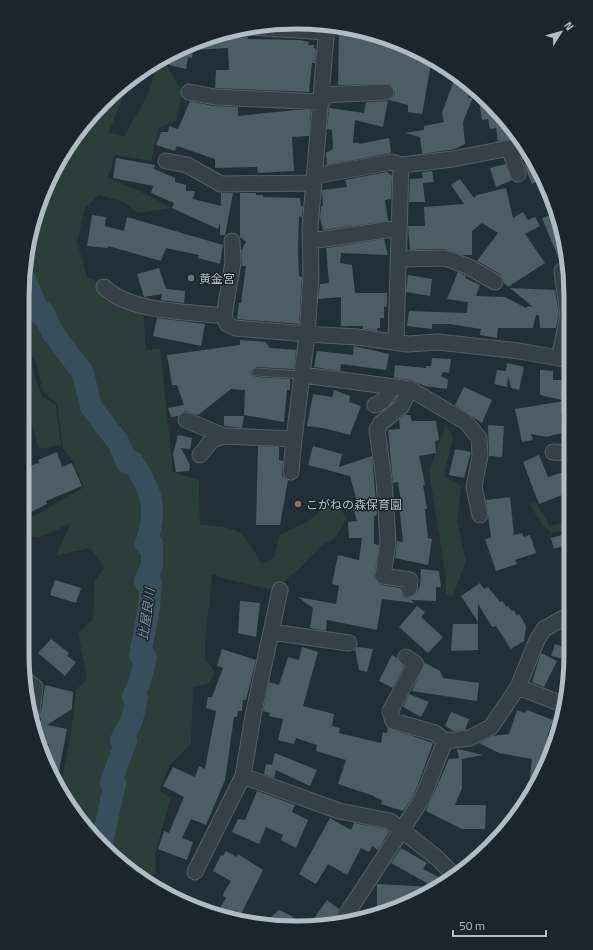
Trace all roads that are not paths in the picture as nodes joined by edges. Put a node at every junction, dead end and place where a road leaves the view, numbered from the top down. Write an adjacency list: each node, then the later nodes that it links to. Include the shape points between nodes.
1 (326, 31): 4 (street)
2 (189, 92): 4 (street, via 215,97)
3 (386, 92): 4 (street)
4 (322, 98): 10 (street)
5 (509, 148): 6 (street); 8 (street, via 453,159); 9 (street)
6 (521, 151)
7 (166, 160): 10 (street, via 187,165 221,184)
8 (400, 165): 10 (street, via 392,162); 11 (street)
9 (518, 174)
10 (314, 179): 13 (street)
11 (399, 228): 13 (street); 14 (street)
12 (232, 241): 17 (street, via 233,262)
13 (311, 241): 18 (street)
14 (398, 259): 15 (street, via 445,258 467,266); 19 (street)
15 (495, 282)
16 (104, 287): 17 (street, via 121,300)
17 (224, 316): 18 (street, via 228,324 235,328)
18 (307, 334): 19 (street); 22 (street)
19 (396, 341): 20 (street, via 408,344 438,342)
20 (564, 359)
21 (256, 372): 22 (lane)
22 (303, 375): 23 (street); 28 (street)
23 (393, 387): 24 (street); 25 (street, via 383,401)
24 (410, 389): 33 (street, via 466,422 479,438 480,456 474,487); 35 (street, via 401,407 381,423 377,430 384,480 388,542 383,576 410,580)
25 (375, 405)
26 (186, 420): 27 (street)
27 (224, 436): 28 (street); 31 (street, via 212,440)
28 (294, 439): 32 (street)
29 (553, 452): 30 (street)
30 (564, 453)
31 (200, 455)
32 (291, 472)
33 (480, 515)
34 (280, 590): 37 (street)
35 (409, 590)
36 (564, 618): 41 (street, via 544,629)
37 (271, 632): 38 (street); 45 (street)
38 (349, 643)
39 (406, 657): 44 (street, via 416,664 390,711 393,721 435,733)
40 (31, 684): 42 (street, via 35,687)
41 (518, 687): 43 (street); 44 (street, via 491,727 470,738)
42 (33, 701)
43 (559, 703)
44 (445, 741): 46 (street, via 422,799)
45 (243, 776): 46 (street, via 339,811 390,821); 47 (street)
46 (401, 829): 48 (street); 49 (street)
47 (194, 872)
48 (450, 872)
49 (347, 916)

